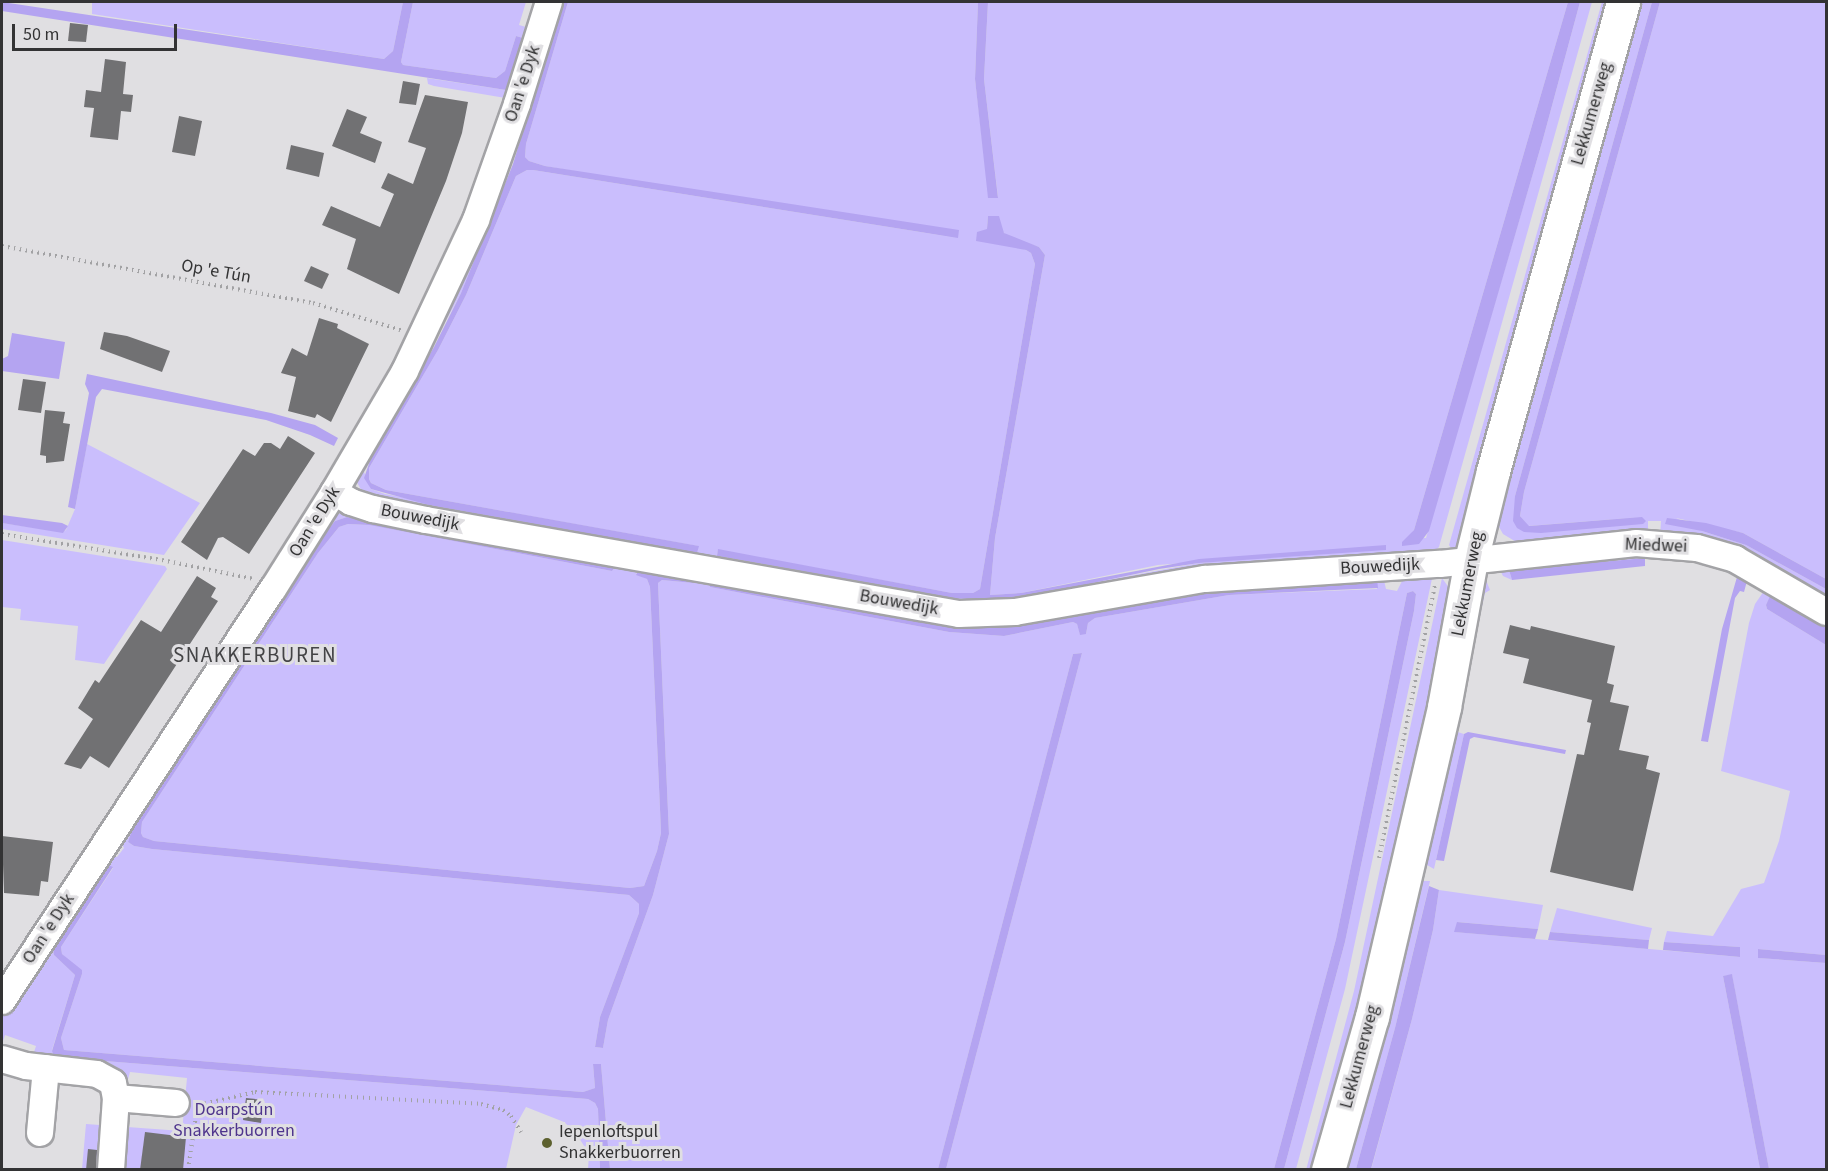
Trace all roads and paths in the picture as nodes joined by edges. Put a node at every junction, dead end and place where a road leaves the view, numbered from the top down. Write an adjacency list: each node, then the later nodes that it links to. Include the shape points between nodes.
1 (549, 2): 4 (street, Oan 'e Dyk, via 476,220)
2 (1623, 2): 7 (main road, Lekkumerweg)
3 (2, 246): 4 (path, Op 'e Tún, via 313,303)
4 (422, 336): 5 (street, Oan 'e Dyk)
5 (334, 492): 7 (street, Bouwedijk, via 373,509 426,520 959,614 1015,612 1205,579); 8 (street, Oan 'e Dyk)
6 (2, 534): 8 (path, via 237,574)
7 (1471, 560): 9 (street, Miedwei, via 1636,543 1689,546 1750,566); 19 (main road, Lekkumerweg, via 1444,707 1374,1006)
8 (273, 589): 10 (street, Oan 'e Dyk)
9 (1827, 612)
10 (2, 1001)
11 (2, 1059): 12 (street)
12 (46, 1068): 13 (street, via 106,1077 113,1083); 16 (street)
13 (117, 1098): 14 (street); 17 (street)
14 (176, 1103)
15 (521, 1132): 18 (path, via 503,1110 481,1104 255,1092 194,1105 197,1119)
16 (40, 1133)
17 (111, 1170)
18 (188, 1170)
19 (1328, 1170)

